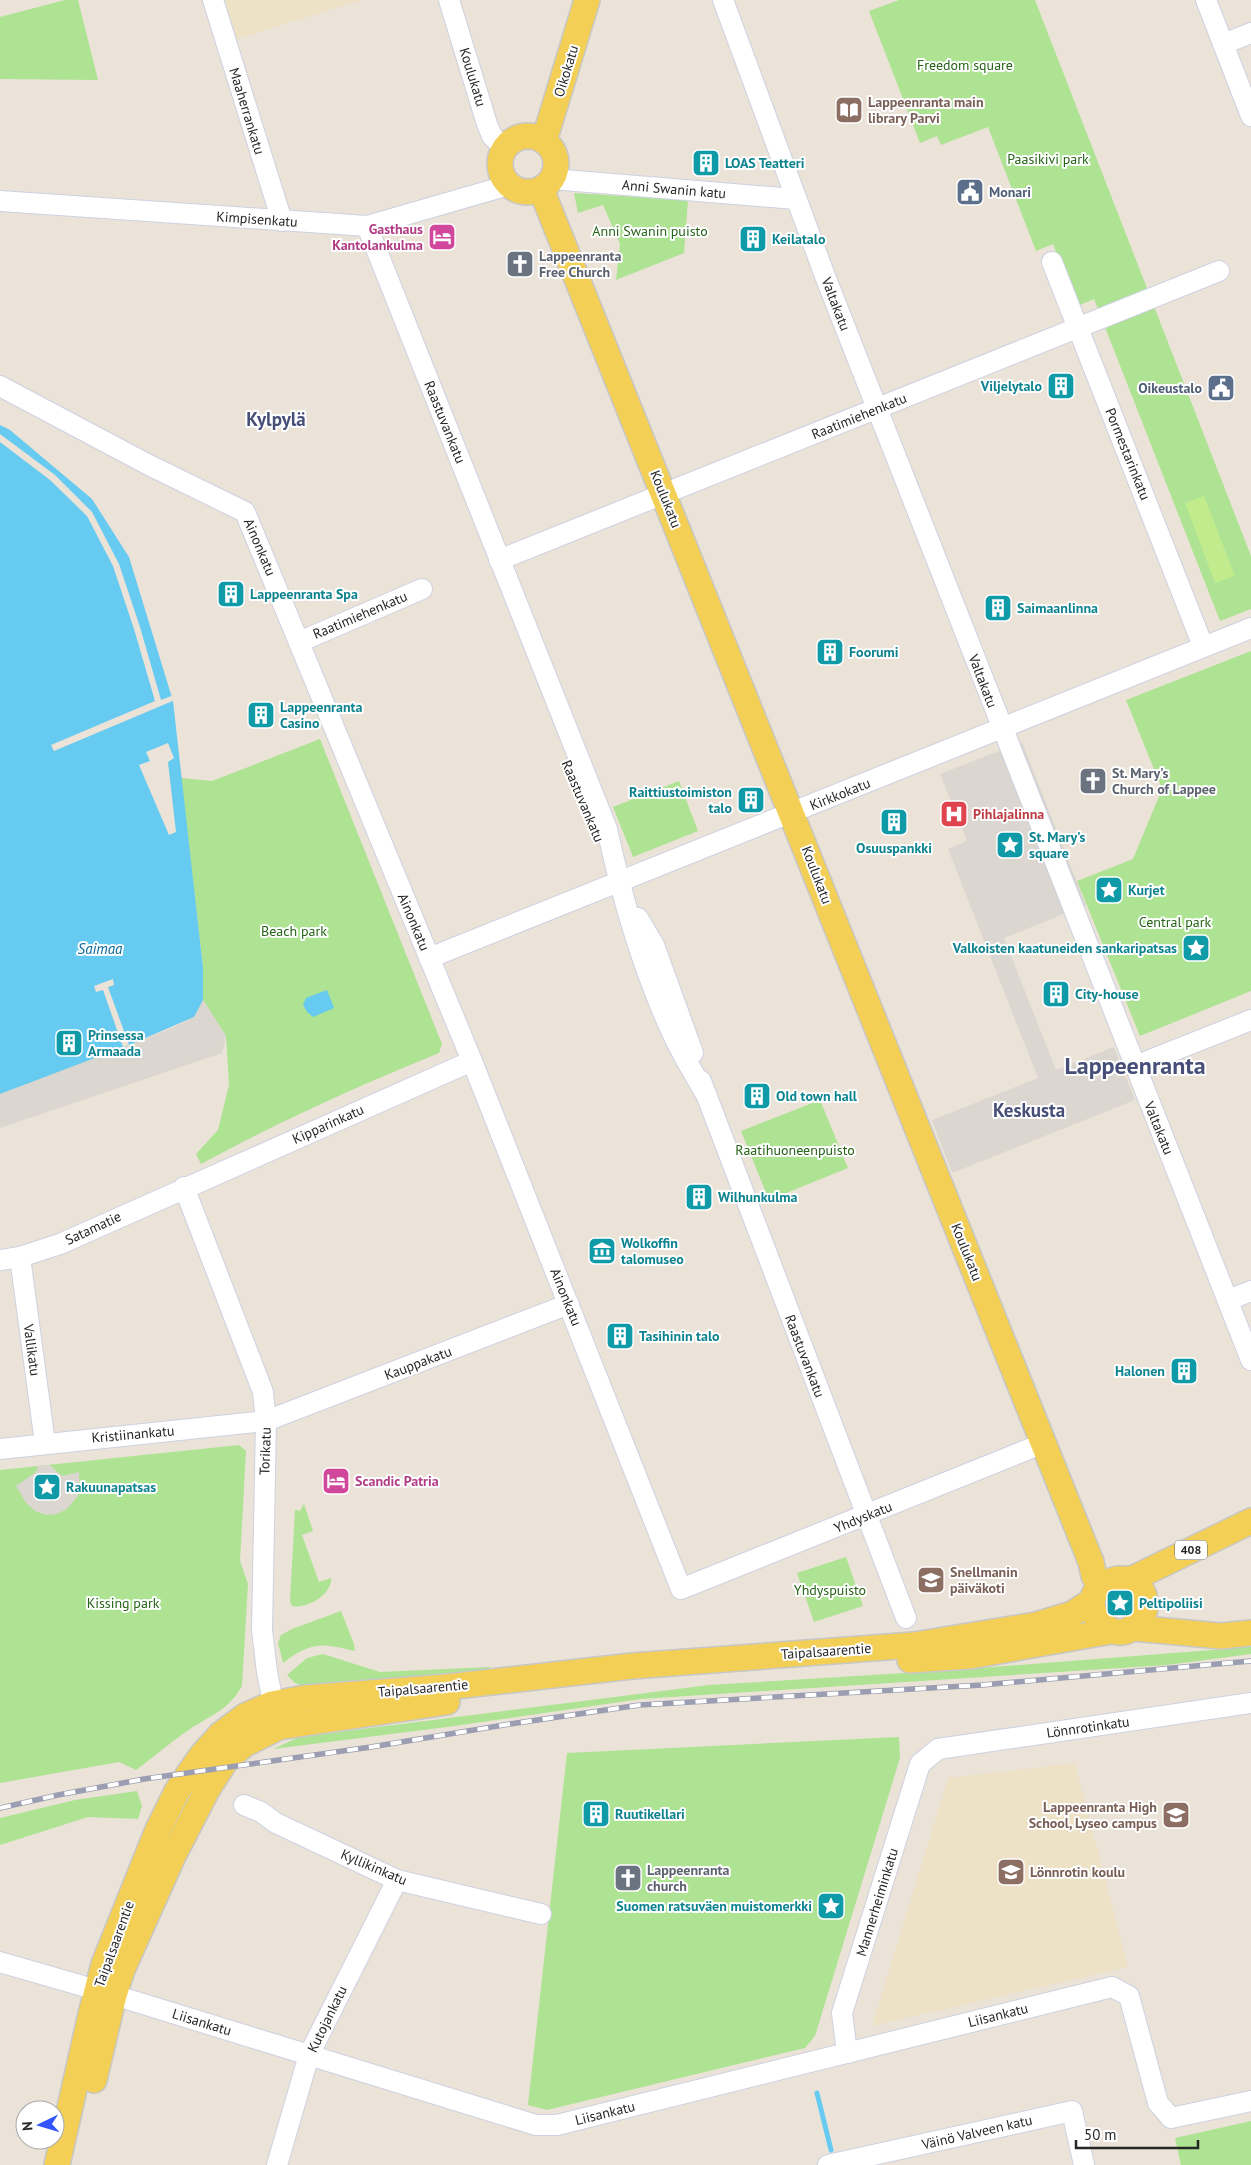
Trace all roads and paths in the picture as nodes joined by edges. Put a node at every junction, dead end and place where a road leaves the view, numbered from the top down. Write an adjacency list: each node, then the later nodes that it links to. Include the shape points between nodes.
1 (213, 0): 15 (street, Maaherrankatu)
2 (449, 0): 10 (street, Koulukatu, via 487,124 492,136)
3 (587, 0): 9 (main road, Oikokatu)
4 (723, 0): 13 (street, Valtakatu)
5 (1206, 0): 7 (street)
6 (1251, 33): 7 (street)
7 (1223, 44): 8 (street)
8 (1251, 116)
9 (544, 141): 10 (main road, via 525,136 510,142); 11 (main road, via 556,159 555,173)
10 (504, 149): 12 (main road, via 500,167)
11 (547, 184): 12 (main road, via 531,192 522,192); 13 (street, Anni Swanin katu); 22 (main road, Koulukatu)
12 (509, 185): 16 (street, Kimpisenkatu)
13 (795, 199): 21 (street, Valtakatu)
14 (0, 201): 15 (street, Kimpisenkatu)
15 (282, 221): 16 (street, Kimpisenkatu)
16 (368, 226): 23 (street, Raastuvankatu)
17 (1052, 262): 19 (street, Pormestarinkatu)
18 (1218, 271): 19 (street, Raatimiehenkatu)
19 (1078, 327): 21 (street, Raatimiehenkatu); 27 (street, Pormestarinkatu)
20 (0, 386): 26 (street, Ainonkatu, via 246,512)
21 (877, 409): 22 (street, Raatimiehenkatu); 28 (street, Valtakatu)
22 (664, 494): 23 (street, Raatimiehenkatu); 29 (main road, Koulukatu)
23 (499, 560): 30 (street, Raastuvankatu, via 607,829)
24 (422, 589): 26 (street, Raatimiehenkatu)
25 (1251, 628): 27 (street, Kirkkokatu)
26 (299, 642): 31 (street, Ainonkatu)
27 (1203, 646): 28 (street, Kirkkokatu)
28 (1002, 729): 29 (street, Kirkkokatu); 34 (street, Valtakatu)
29 (792, 813): 30 (street, Kirkkokatu); 44 (main road, Koulukatu)
30 (620, 882): 31 (street, Kirkkokatu); 46 (street, Raastuvankatu, via 654,945 688,1033 705,1093)
31 (429, 958): 33 (street, Ainonkatu)
32 (1251, 1020): 34 (street)
33 (472, 1061): 35 (street, Kipparinkatu); 40 (street, Ainonkatu)
34 (1135, 1066): 39 (street, Valtakatu)
35 (184, 1188): 36 (street, Satamatie, via 60,1244); 42 (street, Torikatu, via 263,1392)
36 (20, 1257): 37 (street, Satamatie); 43 (street, Vallikatu)
37 (0, 1260)
38 (1251, 1291): 39 (street)
39 (1228, 1300): 41 (street, Valtakatu)
40 (569, 1304): 42 (street, Kauppakatu); 49 (street, Ainonkatu)
41 (1251, 1360)
42 (266, 1421): 43 (street, Kristiinankatu); 54 (street, Torikatu, via 262,1630)
43 (45, 1443): 45 (street, Kristiinankatu)
44 (1044, 1443): 46 (street, Yhdyskatu); 48 (main road, Koulukatu, via 1094,1576)
45 (0, 1449)
46 (868, 1516): 49 (street, Yhdyskatu); 50 (street, Raastuvankatu)
47 (1251, 1521): 48 (main road, 408)
48 (1110, 1586): 51 (main road, via 1095,1616 1104,1627); 51 (main road, via 1144,1592 1145,1611); 54 (main road, Taipalsaarentie / 408, via 1072,1614 1036,1624 914,1645 632,1666 305,1698)
49 (681, 1589)
50 (906, 1618)
51 (1122, 1630): 52 (main road, Taipalsaarentie / 408, via 1221,1636); 55 (main road, Taipalsaarentie / 408, via 970,1656 639,1682 450,1702)
52 (1251, 1633)
53 (1251, 1703): 56 (street, Lönnrotinkatu, via 938,1749)
54 (272, 1704): 55 (street, Torikatu); 61 (main road, Taipalsaarentie / 408, via 245,1716 220,1735 177,1791 104,1964)
55 (279, 1728): 61 (main road, Taipalsaarentie / 408, via 245,1744 226,1760 207,1790)
56 (928, 1756): 62 (street, Mannerheiminkatu, via 920,1764 842,2013)
57 (244, 1805): 58 (street, Kyllikinkatu)
58 (396, 1880): 59 (street, Kyllikinkatu); 63 (street, Kutojankatu)
59 (541, 1914)
60 (0, 1962): 61 (street, Liisankatu)
61 (105, 1992): 63 (street, Liisankatu); 65 (main road, Taipalsaarentie / 408); 66 (main road, Taipalsaarentie / 408)
62 (847, 2053): 63 (street, Liisankatu, via 557,2126 536,2124); 64 (street, Liisankatu, via 1112,1986 1129,1996 1158,2103 1171,2118)
63 (309, 2055): 67 (street, Kutojankatu)
64 (1251, 2101)
65 (57, 2165)
66 (72, 2165)
67 (277, 2165)
68 (828, 2165): 69 (street, Väinö Valveen katu, via 1072,2111)
69 (1084, 2165)

